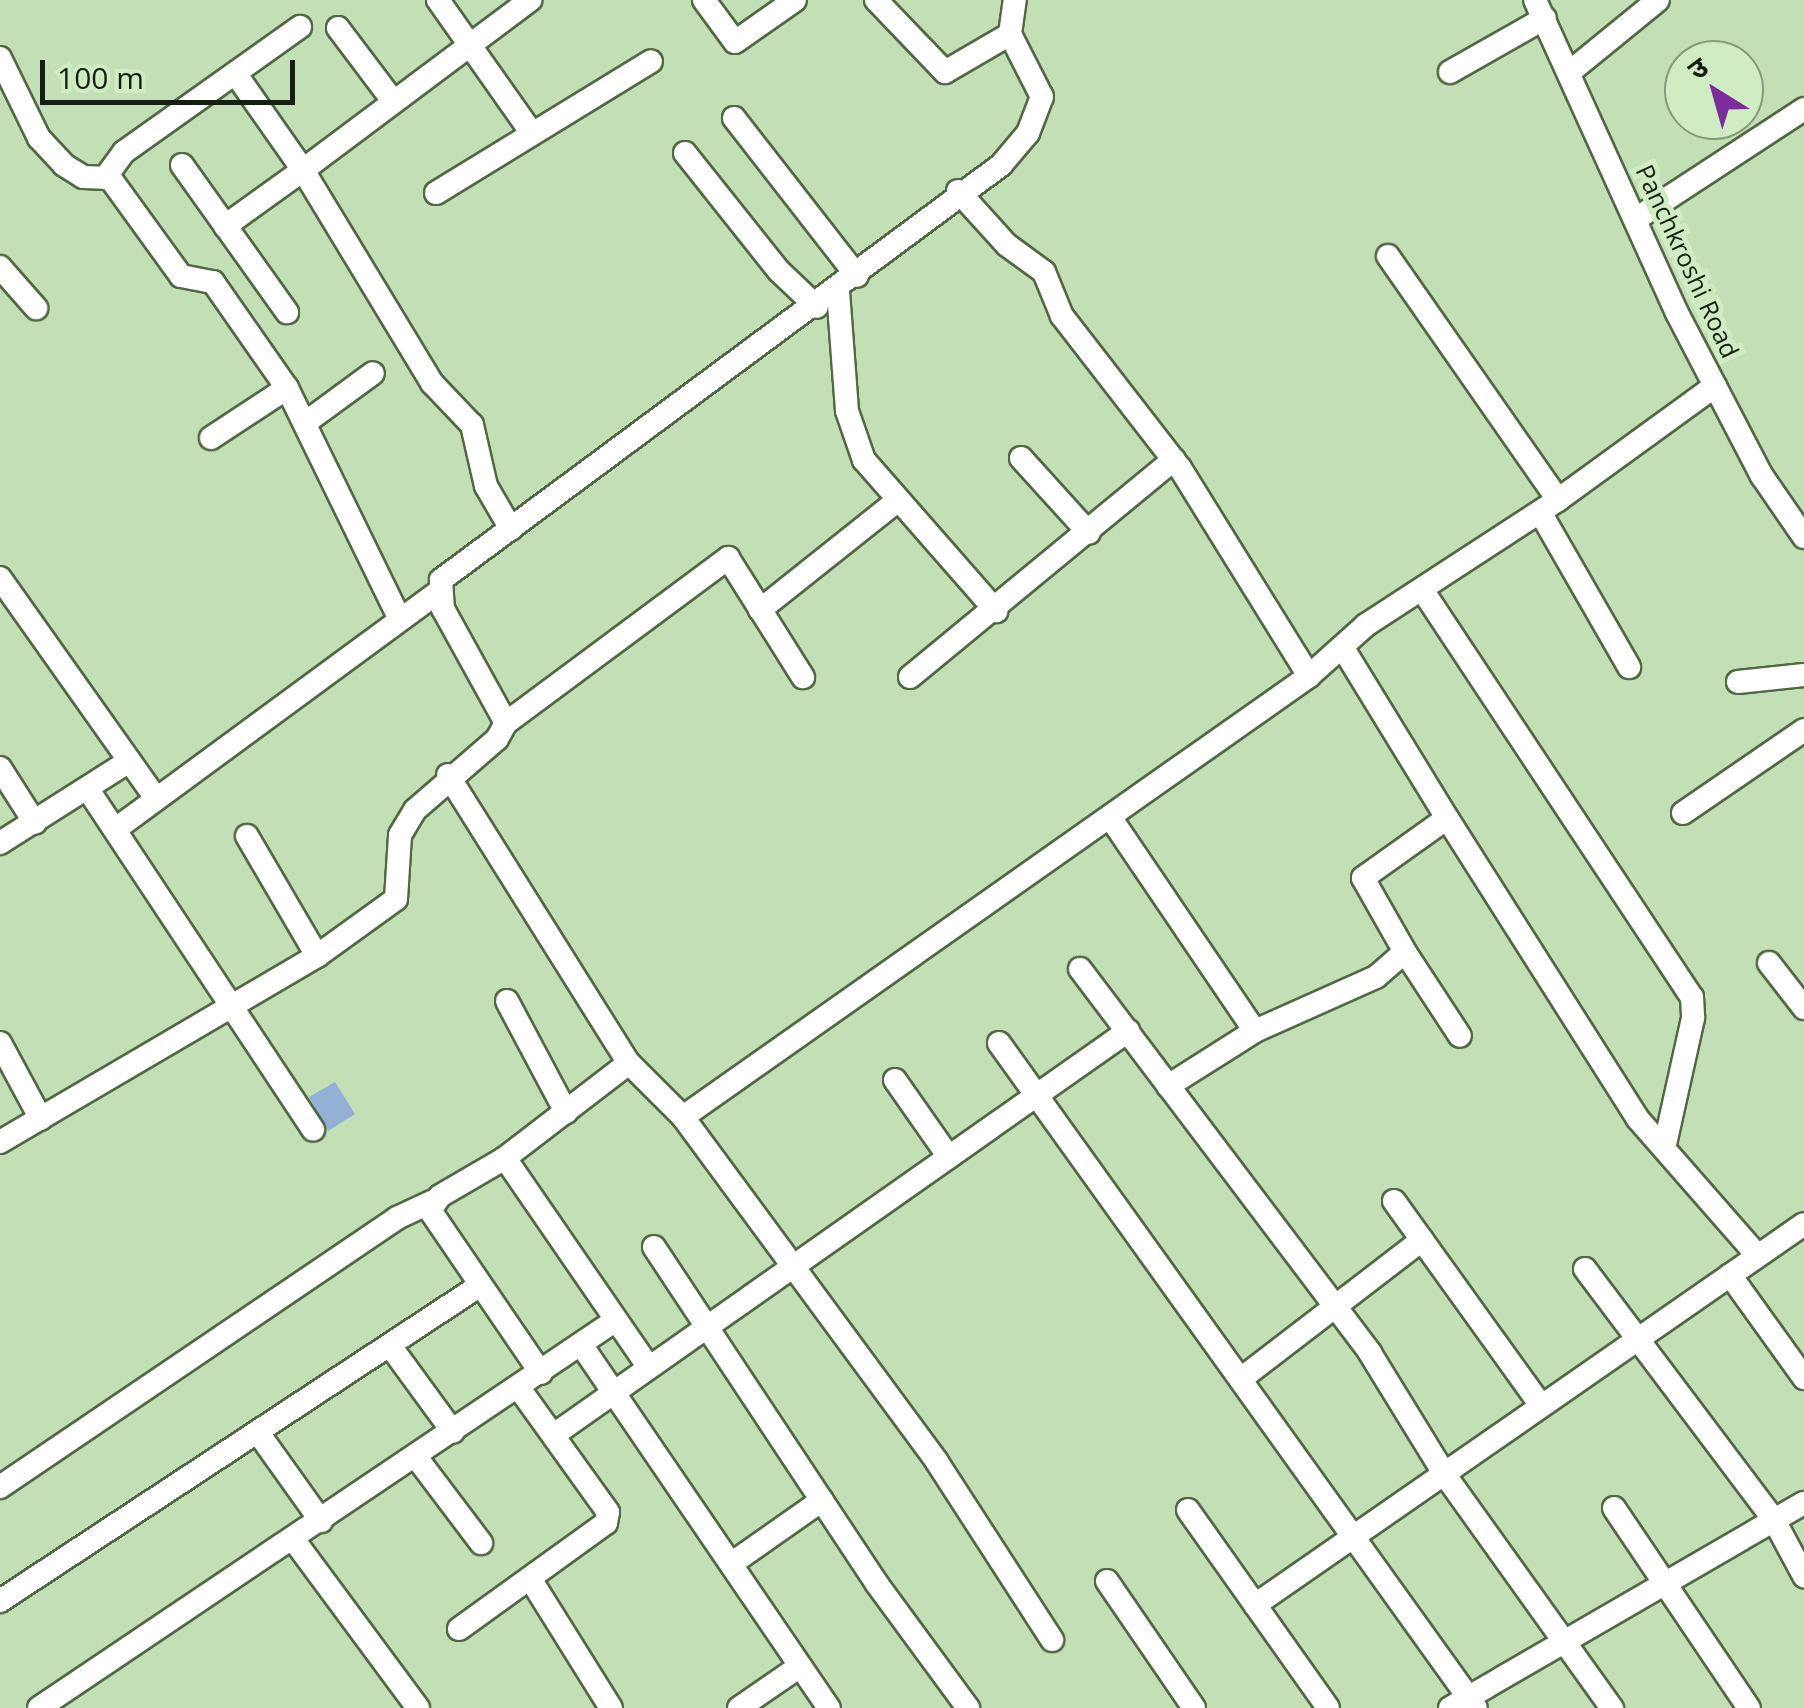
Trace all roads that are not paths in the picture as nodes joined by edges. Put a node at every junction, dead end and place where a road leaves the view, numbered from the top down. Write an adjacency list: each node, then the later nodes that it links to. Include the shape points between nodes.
1 (438, 0): 12 (street)
2 (530, 0): 12 (street)
3 (704, 0): 4 (street, via 735,42)
4 (795, 0)
5 (876, 0): 11 (street, via 946,72)
6 (1016, 0): 11 (street)
7 (1658, 0): 15 (street)
8 (1540, 9): 15 (street, Panchkroshi Road); 16 (street)
9 (300, 28): 17 (street)
10 (338, 28): 18 (street)
11 (1010, 34): 26 (street, via 1040,88 1040,107 1001,164)
12 (469, 42): 18 (street); 21 (street)
13 (0, 58): 25 (street, via 39,138 84,177)
14 (651, 61): 21 (street)
15 (1571, 71): 28 (street, Panchkroshi Road)
16 (1450, 72)
17 (236, 73): 24 (street); 25 (street, via 124,152)
18 (393, 100): 24 (street)
19 (1804, 109): 28 (street)
20 (734, 118): 32 (street)
21 (531, 132): 27 (street)
22 (684, 152): 34 (street, via 779,271)
23 (182, 165): 29 (street)
24 (303, 170): 29 (street); 46 (street, via 432,383 472,425 486,486)
25 (106, 178): 39 (street, via 181,276 213,282)
26 (958, 190): 32 (street); 43 (street, via 1008,245 1044,272 1062,316)
27 (436, 193)
28 (1639, 217): 38 (street, Panchkroshi Road)
29 (225, 226): 36 (street)
30 (1388, 256): 45 (street)
31 (0, 267): 35 (street)
32 (857, 276): 33 (street)
33 (838, 292): 34 (street); 44 (street, via 847,411 864,460)
34 (817, 307): 46 (street)
35 (36, 308)
36 (287, 312)
37 (373, 374): 40 (street)
38 (1715, 386): 45 (street); 48 (street, Panchkroshi Road, via 1762,476)
39 (287, 388): 40 (street); 41 (street)
40 (305, 423): 54 (street)
41 (211, 438)
42 (1021, 458): 47 (street)
43 (1174, 459): 47 (street); 57 (street)
44 (896, 502): 52 (street); 53 (street)
45 (1549, 506): 50 (street); 56 (street)
46 (511, 530): 51 (street, via 442,580)
47 (1088, 532): 53 (street)
48 (1804, 537)
49 (0, 578): 64 (street)
50 (1422, 591): 55 (street, via 1366,626); 97 (street, via 1692,996 1693,1018)
51 (438, 592): 54 (street); 62 (street)
52 (760, 610): 59 (street); 62 (street, via 728,558)
53 (996, 611): 60 (street)
54 (398, 616): 68 (street)
55 (1344, 650): 57 (street); 71 (street)
56 (1629, 667)
57 (1310, 676): 70 (street)
58 (1804, 676): 61 (street)
59 (803, 677)
60 (910, 677)
61 (1738, 682)
62 (506, 723): 66 (street, via 497,740)
63 (1804, 730): 69 (street)
64 (129, 762): 67 (street); 68 (street)
65 (0, 768): 72 (street)
66 (448, 775): 77 (street, via 400,835 396,899); 88 (street)
67 (89, 792): 72 (street); 73 (street)
68 (156, 798): 73 (street)
69 (1683, 814)
70 (1110, 817): 84 (street); 93 (street)
71 (1447, 818): 76 (street, via 1363,878); 97 (street, via 1618,1088)
72 (35, 823): 75 (street)
73 (117, 828): 81 (street)
74 (247, 836): 77 (street)
75 (0, 843)
76 (1405, 952): 84 (street, via 1376,977); 85 (street)
77 (317, 956): 81 (street)
78 (1769, 963): 82 (street)
79 (1080, 970): 83 (street)
80 (507, 1001): 92 (street)
81 (233, 1006): 94 (street); 95 (street)
82 (1804, 1008)
83 (1128, 1031): 90 (street); 91 (street)
84 (1255, 1031): 90 (street)
85 (1460, 1036)
86 (999, 1042): 91 (street)
87 (0, 1043): 94 (street)
88 (629, 1063): 92 (street); 93 (street)
89 (895, 1080): 98 (street)
90 (1168, 1086): 110 (street)
91 (1037, 1094): 98 (street); 118 (street)
92 (566, 1112): 99 (street)
93 (682, 1117): 106 (street)
94 (41, 1118): 96 (street)
95 (313, 1130)
96 (0, 1142)
97 (1664, 1144): 105 (street)
98 (949, 1156): 106 (street)
99 (505, 1158): 101 (street); 111 (street)
100 (1394, 1201): 103 (street)
101 (432, 1202): 109 (street, via 435,1224); 128 (street, via 397,1218)
102 (1804, 1224): 105 (street)
103 (1422, 1240): 110 (street); 122 (street)
104 (654, 1248): 112 (street)
105 (1757, 1255): 108 (street)
106 (796, 1267): 112 (street); 146 (street, via 938,1462)
107 (1585, 1270): 113 (street)
108 (1730, 1275): 113 (street); 119 (street)
109 (479, 1286): 115 (street); 117 (street)
110 (1336, 1309): 118 (street); 127 (street)
111 (616, 1320): 114 (street); 116 (street)
112 (710, 1328): 116 (street); 129 (street)
113 (1640, 1334): 122 (street); 133 (street)
114 (582, 1346): 117 (street); 121 (street)
115 (391, 1347): 123 (street); 124 (street)
116 (648, 1366): 121 (street)
117 (541, 1373): 120 (street)
118 (1242, 1378): 135 (street)
119 (1804, 1378)
120 (519, 1388): 123 (street); 125 (street)
121 (613, 1392): 125 (street); 138 (street)
122 (1540, 1404): 127 (street)
123 (454, 1432): 126 (street)
124 (259, 1434): 134 (street); 143 (street)
125 (554, 1434): 140 (street, via 608,1512 606,1523)
126 (416, 1458): 134 (street); 137 (street)
127 (1445, 1475): 135 (street); 147 (street)
128 (0, 1487)
129 (822, 1500): 138 (street); 155 (street)
130 (1804, 1502): 133 (street)
131 (1614, 1508): 142 (street)
132 (1188, 1510): 144 (street)
133 (1774, 1520): 139 (street); 142 (street)
134 (321, 1521): 136 (street)
135 (1353, 1535): 144 (street); 149 (street)
136 (293, 1540): 150 (street); 151 (street)
137 (481, 1543)
138 (730, 1564): 148 (street)
139 (1804, 1576)
140 (531, 1580): 145 (street); 152 (street)
141 (1107, 1581): 156 (street)
142 (1669, 1581): 147 (street); 159 (street)
143 (0, 1601)
144 (1255, 1605): 157 (street)
145 (458, 1629)
146 (1052, 1640)
147 (1563, 1640): 149 (street); 158 (street)
148 (800, 1666): 153 (street); 154 (street)
149 (1464, 1704)
150 (39, 1708)
151 (418, 1708)
152 (611, 1708)
153 (738, 1708)
154 (829, 1708)
155 (968, 1708)
156 (1194, 1708)
157 (1328, 1708)
158 (1612, 1708)
159 (1750, 1708)

